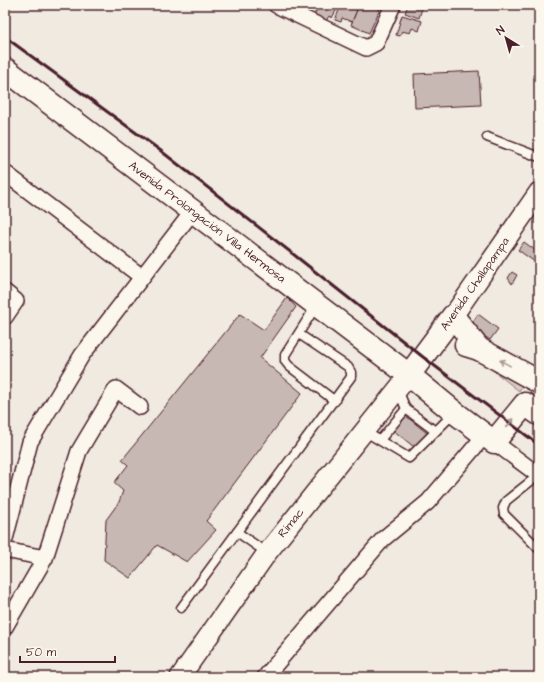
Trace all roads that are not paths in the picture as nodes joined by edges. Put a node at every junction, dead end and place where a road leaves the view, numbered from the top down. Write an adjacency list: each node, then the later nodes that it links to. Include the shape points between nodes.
1 (276, 5): 2 (street, via 366,48 376,43)
2 (393, 5)
3 (5, 69): 8 (main road, Avenida Prolongación Villa Hermosa)
4 (487, 137): 5 (lane)
5 (539, 157)
6 (5, 173): 9 (street)
7 (539, 192): 12 (street, Avenida Challapampa)
8 (193, 211): 9 (street); 11 (main road, Avenida Prolongación Villa Hermosa)
9 (142, 277): 30 (street, via 82,355 30,442)
10 (5, 292): 13 (street, via 16,301)
11 (317, 305): 14 (lane); 17 (main road, Avenida Prolongación Villa Hermosa)
12 (453, 316): 15 (main road, Avenida Challapampa); 16 (main road)
13 (5, 317)
14 (299, 334): 20 (lane, via 285,355 285,361); 20 (lane, via 348,367 351,372 352,377)
15 (438, 337): 16 (main road); 17 (main road, Avenida Challapampa)
16 (479, 349): 18 (main road, one-way to 16)
17 (404, 382): 23 (lane); 24 (main road, Avenida Prolongación Villa Hermosa); 26 (street, Rímac)
18 (539, 382)
19 (539, 387): 22 (street)
20 (334, 401): 29 (lane)
21 (140, 407): 34 (street, via 116,389 79,451)
22 (532, 409): 27 (main road, one-way to 22)
23 (406, 410): 25 (lane); 26 (lane)
24 (454, 412): 25 (lane); 27 (main road, Avenida Prolongación Villa Hermosa)
25 (435, 431): 26 (lane, via 409,458)
26 (372, 436): 33 (street, Rímac)
27 (490, 438): 28 (street); 38 (street, via 428,502 383,539)
28 (533, 472): 31 (lane, via 536,477 506,501 503,508 504,514)
29 (237, 532): 33 (lane); 35 (lane)
30 (5, 539)
31 (539, 549)
32 (5, 550): 34 (street)
33 (267, 553): 37 (street, Rímac)
34 (45, 558): 36 (street)
35 (181, 608)
36 (5, 627)
37 (181, 677)
38 (265, 677)

